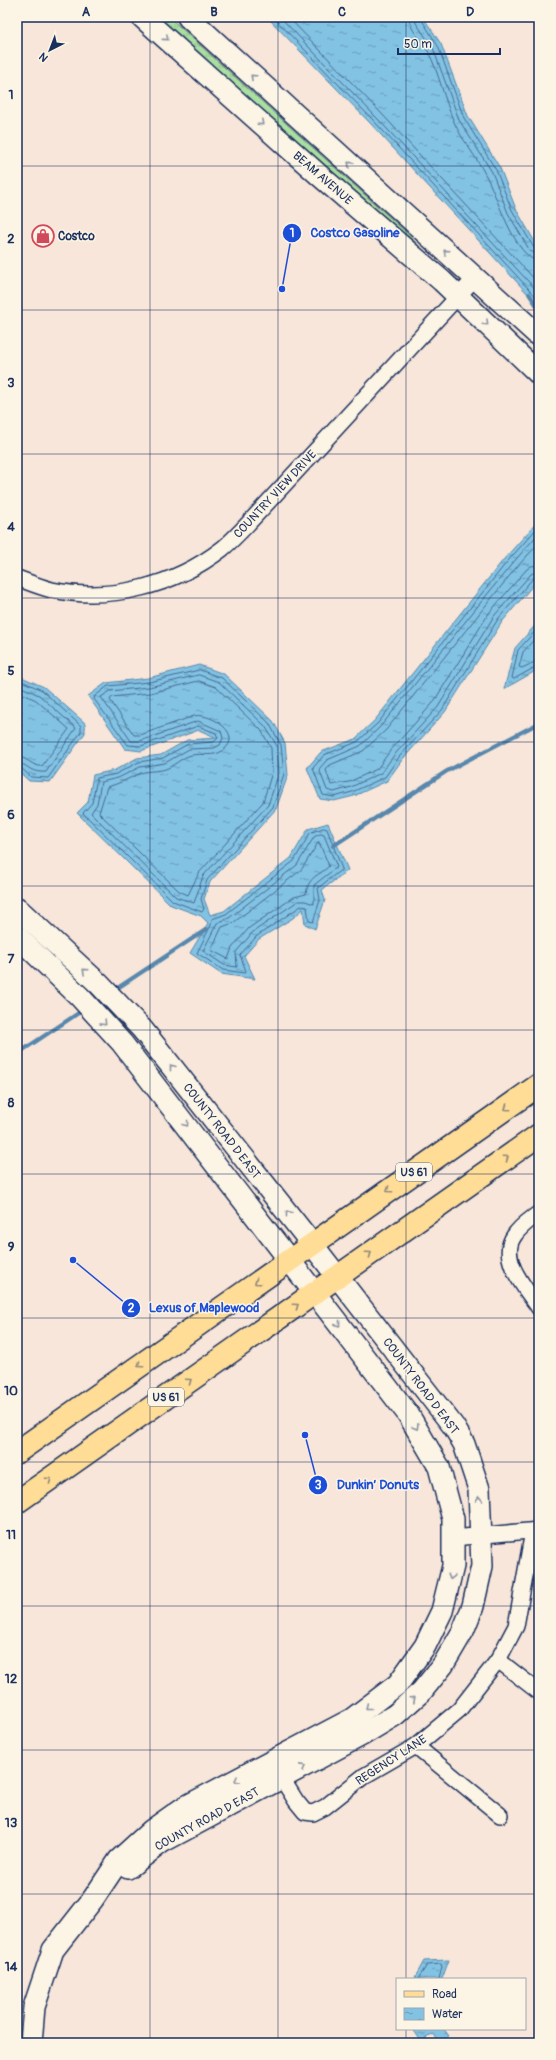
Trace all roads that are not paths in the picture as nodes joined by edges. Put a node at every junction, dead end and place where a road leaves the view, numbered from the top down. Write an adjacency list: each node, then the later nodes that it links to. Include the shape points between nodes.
1 (142, 17): 4 (street, BEAM AVENUE, one-way to 4)
2 (188, 17): 3 (street, one-way to 2)
3 (475, 278): 4 (street, COUNTRY VIEW DRIVE); 5 (street)
4 (458, 296): 6 (street, BEAM AVENUE, one-way to 6); 7 (street, COUNTRY VIEW DRIVE, via 245,528 221,549 192,568 164,582 132,591 95,594 52,590)
5 (539, 336)
6 (539, 374)
7 (17, 578)
8 (17, 908): 13 (street, COUNTY ROAD D EAST, one-way to 8, via 142,1029 99,984)
9 (17, 936): 14 (street, COUNTY ROAD D EAST, one-way to 14, via 70,987 122,1043)
10 (539, 1085): 13 (main road, US 61, one-way to 13)
11 (539, 1135): 15 (main road, US 61, one-way to 11)
12 (539, 1213): 17 (street, via 513,1237 509,1255 514,1271)
13 (312, 1244): 14 (main road, US 61); 15 (street, COUNTY ROAD D EAST)
14 (289, 1260): 16 (street, COUNTY ROAD D EAST); 18 (main road, US 61, one-way to 18)
15 (337, 1277): 16 (main road, US 61); 21 (street, COUNTY ROAD D EAST, one-way to 15, via 479,1489 464,1444)
16 (314, 1293): 19 (main road, US 61, one-way to 16); 22 (street, COUNTY ROAD D EAST, one-way to 22, via 408,1414 439,1467 453,1519)
17 (539, 1308)
18 (17, 1452)
19 (17, 1502)
20 (536, 1530): 21 (street); 23 (street, REGENCY LANE, via 516,1626)
21 (481, 1536): 22 (street); 26 (street, COUNTY ROAD D EAST, one-way to 21, via 394,1716 422,1691 443,1665 463,1631 473,1606 482,1566)
22 (453, 1538): 26 (street, COUNTY ROAD D EAST, one-way to 26, via 453,1566 442,1611 426,1646 398,1684 352,1719)
23 (498, 1660): 24 (street); 25 (street, REGENCY LANE, via 459,1710)
24 (539, 1692)
25 (416, 1746): 26 (street, REGENCY LANE, via 364,1776 325,1808 313,1813 304,1812); 27 (street)
26 (276, 1770): 28 (street, COUNTY ROAD D EAST, via 183,1808 152,1830 119,1860 93,1899 53,1950 34,2007)
27 (500, 1815)
28 (31, 2043)

